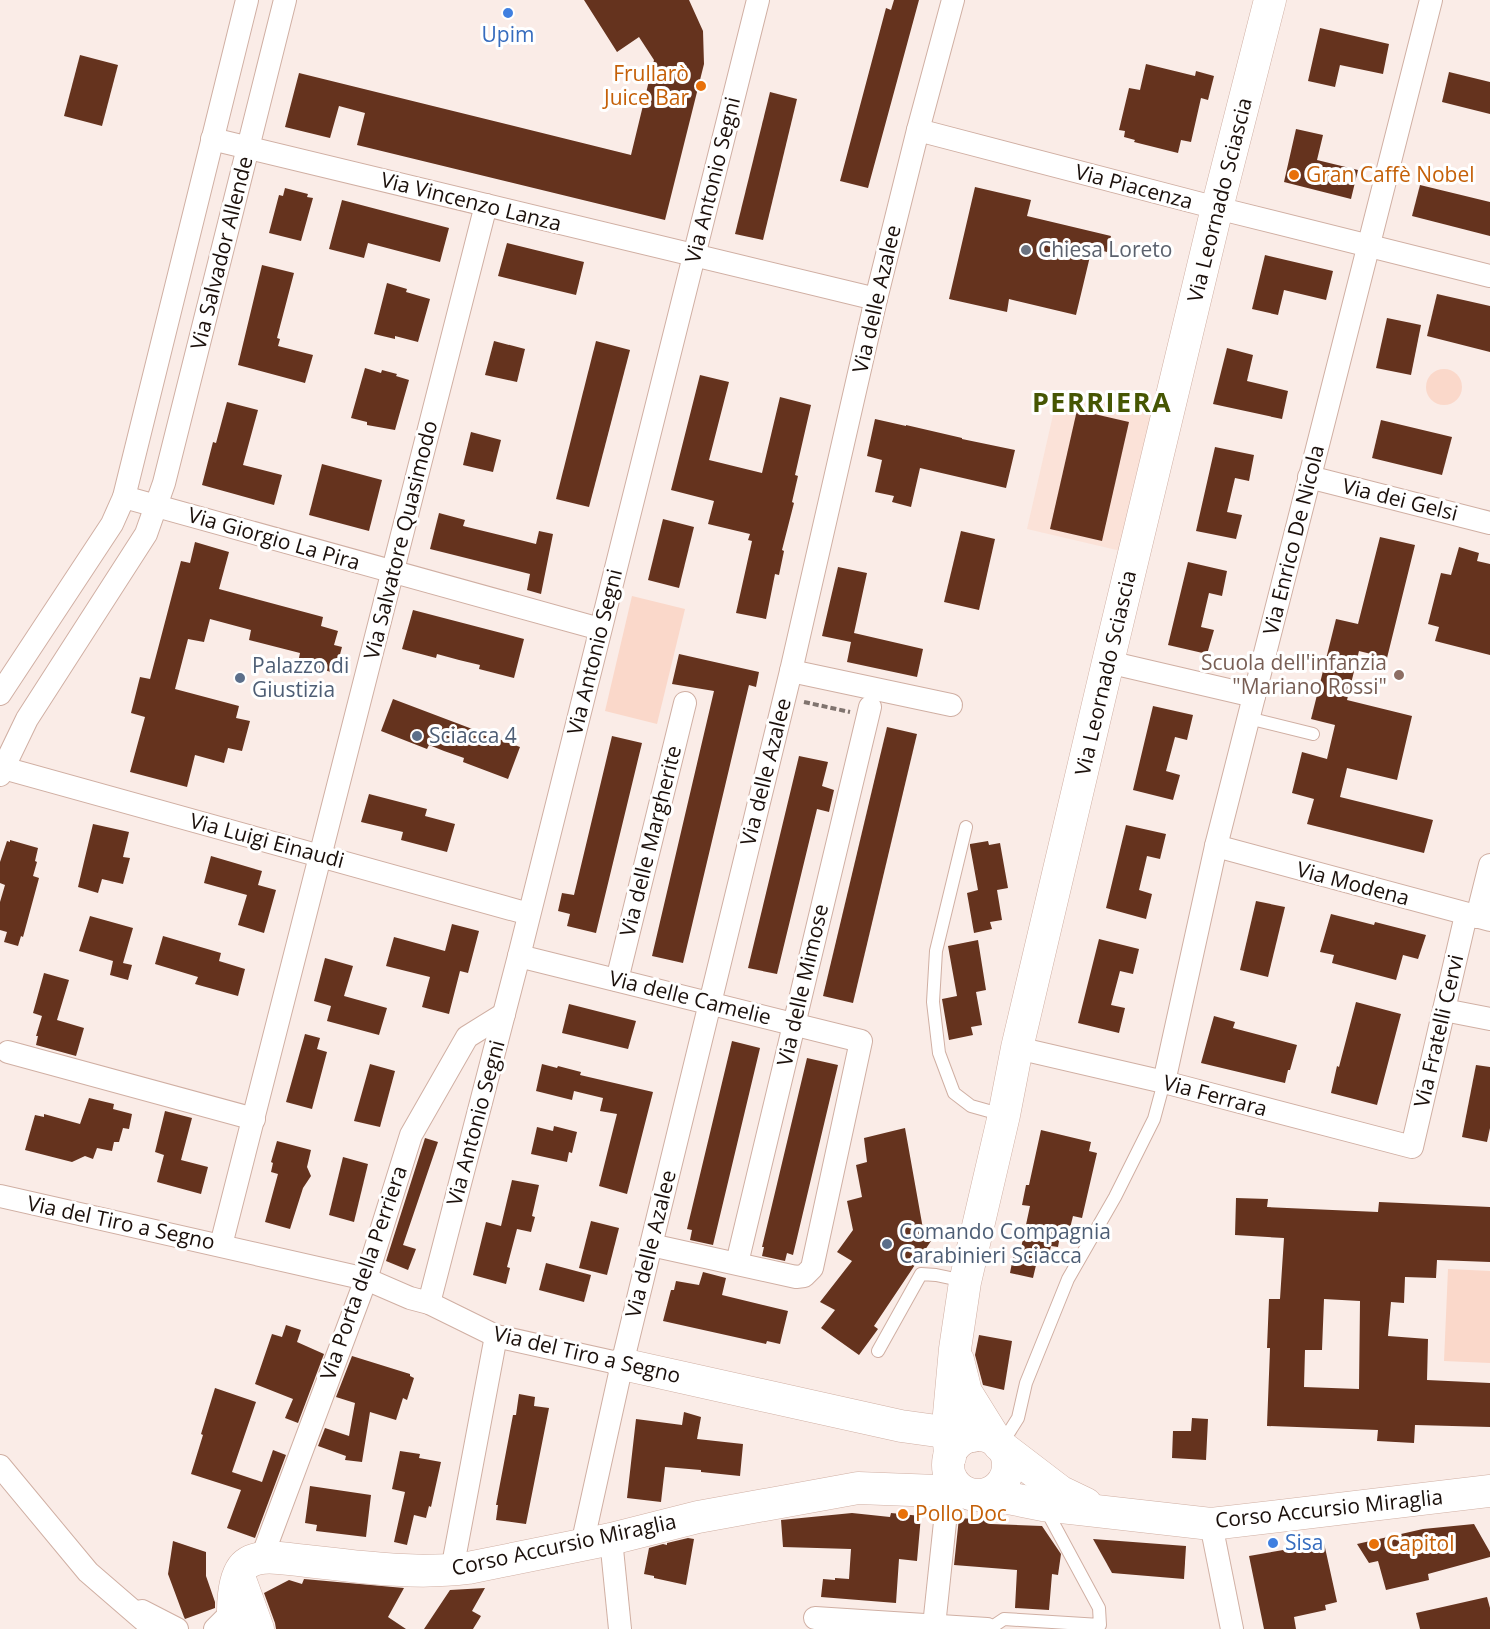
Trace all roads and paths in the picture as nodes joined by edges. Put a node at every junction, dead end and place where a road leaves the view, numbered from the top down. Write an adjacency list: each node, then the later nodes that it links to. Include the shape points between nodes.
1 (247, 0): 8 (street, Via Salvador Allende)
2 (285, 0): 9 (street, Via Salvador Allende)
3 (758, 0): 13 (street, Via Antonio Segni)
4 (953, 0): 7 (street, Via delle Azalee)
5 (1270, 0): 11 (street, Via Leornado Sciascia)
6 (1431, 0): 12 (street, Via Enrico De Nicola)
7 (918, 130): 11 (street, Via Piacenza); 15 (street, Via delle Azalee)
8 (212, 139): 9 (street, Via Vincenzo Lanza); 17 (street, Via Salvador Allende)
9 (248, 147): 10 (street, Via Vincenzo Lanza); 18 (street, Via Salvador Allende)
10 (486, 205): 13 (street, Via Vincenzo Lanza); 20 (street, Via Salvatore Quasimodo)
11 (1217, 208): 12 (street, Via Piacenza); 22 (street, Via Leornado Sciascia)
12 (1369, 245): 14 (street, Via Piacenza); 16 (street, Via Enrico De Nicola)
13 (694, 255): 15 (street, Via Vincenzo Lanza); 21 (street, Via Antonio Segni)
14 (1490, 276)
15 (876, 299): 23 (street, Via delle Azalee)
16 (1310, 477): 19 (street, Via dei Gelsi); 25 (street, Via Enrico De Nicola)
17 (124, 497): 18 (street); 24 (street, Via Salvador Allende, via 112,524)
18 (157, 506): 20 (street, Via Giorgio La Pira); 32 (street, Via Salvador Allende, via 146,534 27,719)
19 (1490, 523)
20 (393, 572): 21 (street, Via Giorgio La Pira); 35 (street, Via Salvatore Quasimodo)
21 (600, 629): 37 (street, Via Antonio Segni)
22 (1108, 662): 25 (street); 46 (street, Via Leornado Sciascia)
23 (791, 671): 26 (street, Via delle Azalee); 28 (street)
24 (0, 694)
25 (1254, 696): 30 (street, Via Enrico De Nicola)
26 (784, 697): 29 (path); 41 (street, Via delle Azalee)
27 (685, 703): 40 (street, Via delle Margherite)
28 (951, 705)
29 (869, 711): 45 (street, Via delle Mimose)
30 (1248, 718): 31 (lane); 34 (street, Via Enrico De Nicola)
31 (1313, 734)
32 (1, 770): 35 (street, Via Luigi Einaudi)
33 (966, 827): 49 (lane, via 936,951 933,1002 939,1053 954,1094 971,1106)
34 (1216, 846): 38 (street, Via Modena); 48 (street, Via Enrico De Nicola)
35 (321, 856): 37 (street, Via Luigi Einaudi); 50 (street, Via Salvatore Quasimodo)
36 (1490, 865): 38 (street, Via Fratelli Cervi)
37 (530, 914): 39 (street, Via Antonio Segni)
38 (1477, 918): 42 (street, Via Fratelli Cervi)
39 (519, 956): 40 (street, Via delle Camelie); 43 (street, Via Antonio Segni)
40 (617, 980): 41 (street, Via delle Camelie)
41 (709, 1003): 45 (street, Via delle Camelie); 54 (street, Via delle Azalee)
42 (1444, 1010): 44 (street); 51 (street, Via Fratelli Cervi)
43 (504, 1014): 56 (street, Via Porta della Perriera, via 466,1037 411,1135); 58 (street, Via Antonio Segni)
44 (1490, 1019)
45 (794, 1024): 55 (street, Via delle Mimose); 55 (street, Via delle Camelie, via 861,1041 812,1268 804,1276 796,1277)
46 (1017, 1048): 48 (street, Via Ferrara); 49 (street, Via Leornado Sciascia)
47 (8, 1052): 50 (street)
48 (1164, 1082): 51 (street, Via Ferrara); 63 (lane, via 1154,1119 1068,1279 1026,1383 1018,1418)
49 (1004, 1115): 57 (street, Via Leornado Sciascia)
50 (254, 1119): 53 (street, Via Salvatore Quasimodo)
51 (1412, 1148)
52 (0, 1196): 53 (street, Via del Tiro a Segno)
53 (221, 1245): 56 (street, Via del Tiro a Segno)
54 (651, 1245): 55 (street); 62 (street, Via delle Azalee)
55 (737, 1263)
56 (366, 1279): 58 (street, Via del Tiro a Segno); 70 (street, Via Porta della Perriera)
57 (965, 1282): 60 (street, Via Leornado Sciascia); 61 (lane, via 921,1274)
58 (429, 1303): 59 (street, Via del Tiro a Segno)
59 (496, 1336): 62 (street, Via del Tiro a Segno); 71 (street)
60 (955, 1349): 63 (street, Via Leornado Sciascia); 63 (street, via 966,1392)
61 (878, 1351)
62 (622, 1364): 63 (street, Via del Tiro a Segno, via 901,1426); 69 (street, Via delle Azalee)
63 (970, 1462): 66 (street, Corso Accursio Miraglia); 67 (street, via 1061,1492); 69 (street, Corso Accursio Miraglia, via 858,1488 698,1517); 75 (street)
64 (0, 1466): 72 (street, via 88,1572)
65 (1490, 1491): 68 (street, Corso Accursio Miraglia)
66 (1043, 1505): 67 (street, Corso Accursio Miraglia); 80 (lane, via 1099,1608 1100,1625 1004,1619)
67 (1097, 1510): 68 (street, Corso Accursio Miraglia)
68 (1211, 1524): 81 (street)
69 (597, 1542): 71 (street, Corso Accursio Miraglia); 79 (street, Via delle Azalee)
70 (250, 1566): 71 (street, Corso Accursio Miraglia, via 279,1558 418,1571); 74 (street); 78 (street)
71 (460, 1569)
72 (120, 1600): 76 (street); 77 (street)
73 (815, 1618): 75 (street)
74 (227, 1623)
75 (934, 1626): 80 (street)
76 (154, 1629)
77 (177, 1629)
78 (258, 1629)
79 (620, 1629)
80 (988, 1629)
81 (1232, 1629)

